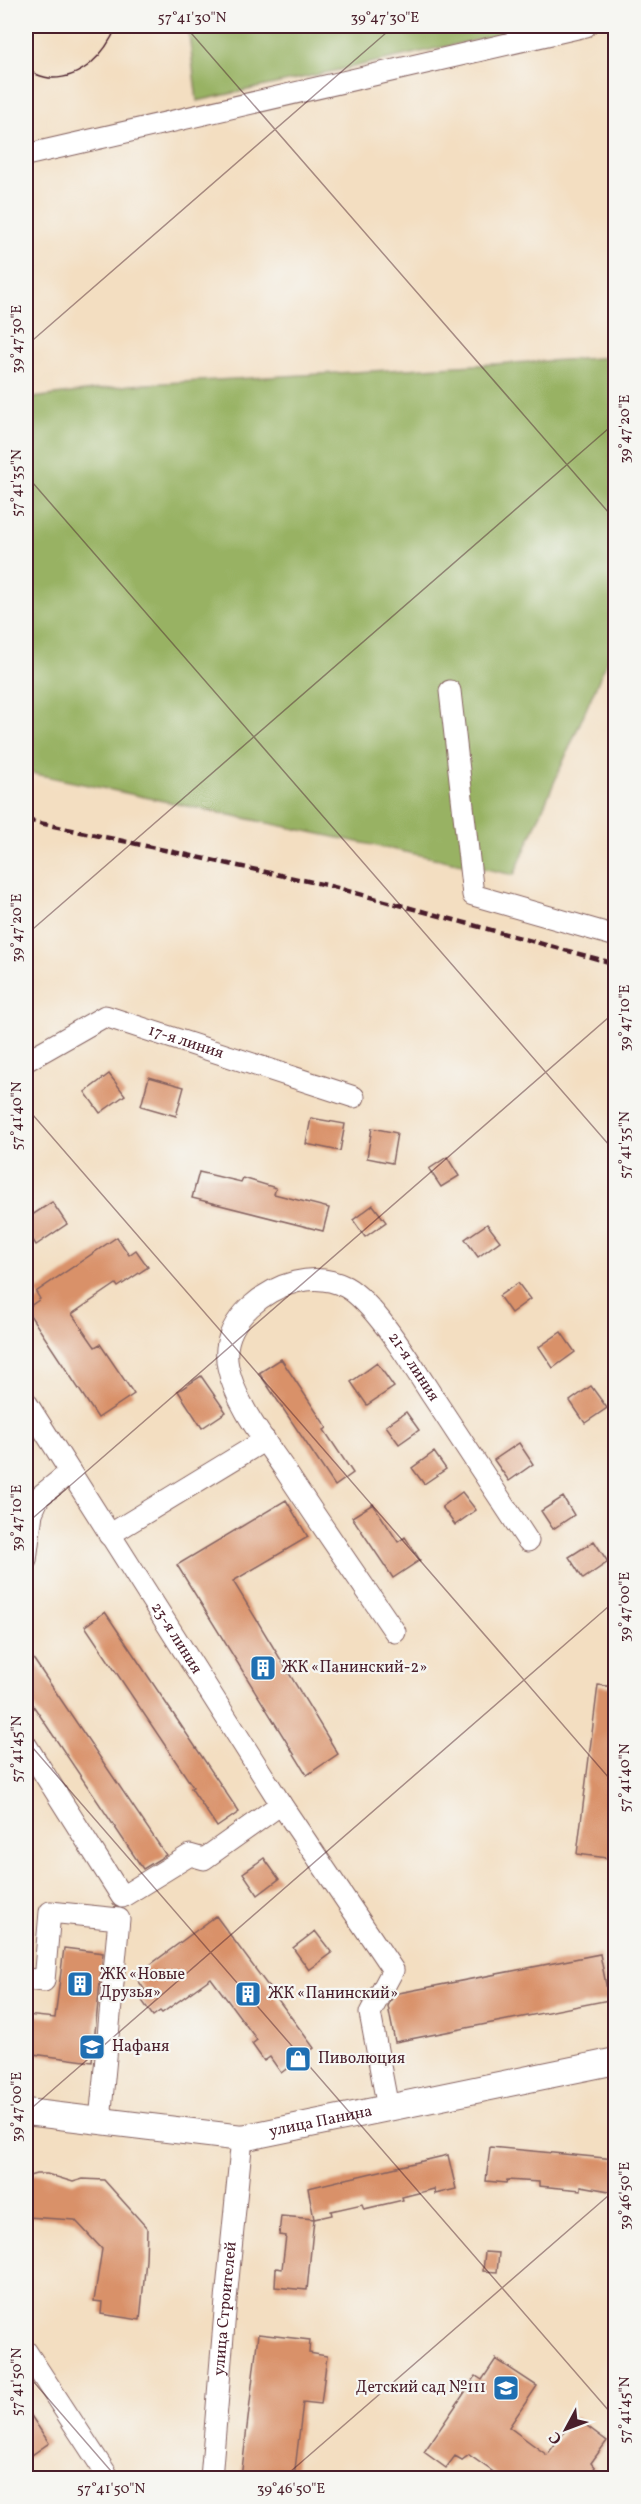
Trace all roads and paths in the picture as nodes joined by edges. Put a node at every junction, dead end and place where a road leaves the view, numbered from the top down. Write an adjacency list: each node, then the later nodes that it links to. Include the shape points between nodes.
1 (586, 26): 2 (street)
2 (26, 155)
3 (450, 691): 4 (street, via 473,896)
4 (615, 936)
5 (26, 1061): 6 (street, 17-я линия, via 105,1016)
6 (354, 1097)
7 (26, 1402): 9 (street, 23-я линия)
8 (265, 1440): 10 (street); 11 (street, 21-я линия, via 240,1401 228,1369 229,1335 239,1317 270,1290 293,1282 334,1282 352,1292 376,1315); 13 (street)
9 (70, 1472): 10 (street, 23-я линия); 12 (street, via 39,1497 32,1514)
10 (109, 1534): 15 (street, 23-я линия)
11 (528, 1541)
12 (26, 1560)
13 (395, 1632)
14 (26, 1745): 15 (street, via 122,1898 190,1855 204,1859)
15 (281, 1804): 18 (street, 23-я линия, via 393,1970 369,2013)
16 (26, 1979): 20 (street, via 44,1981 50,1912 119,1919)
17 (615, 2061): 18 (street, улица Панина)
18 (388, 2108): 21 (street, улица Панина)
19 (26, 2112): 20 (street, улица Панина)
20 (100, 2121): 21 (street, улица Панина)
21 (242, 2139): 24 (street, улица Строителей)
22 (26, 2350): 23 (street)
23 (110, 2478)
24 (211, 2478)

